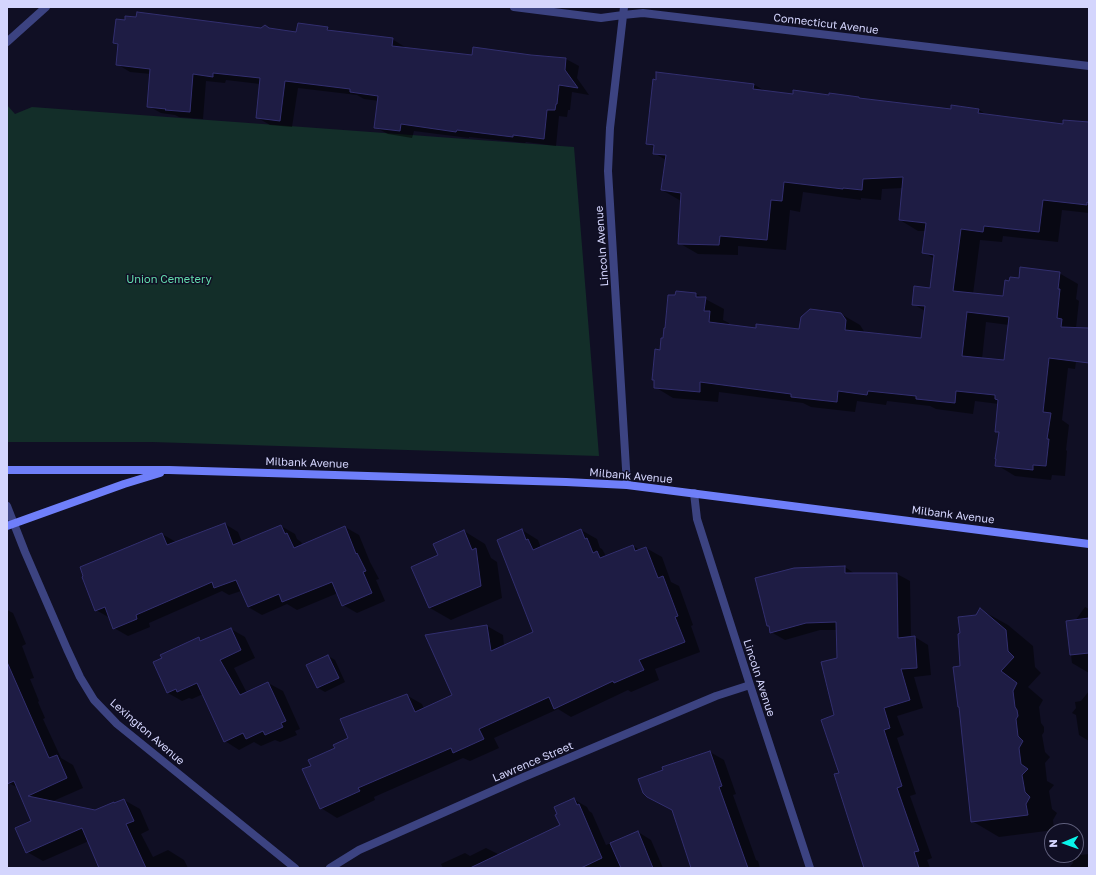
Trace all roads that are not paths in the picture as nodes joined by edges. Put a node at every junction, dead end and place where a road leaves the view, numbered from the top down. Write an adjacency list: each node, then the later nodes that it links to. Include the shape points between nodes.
1 (46, 7): 4 (street)
2 (514, 7): 3 (street, Connecticut Avenue, via 601,18)
3 (623, 11): 5 (street, Connecticut Avenue); 8 (street, Lincoln Avenue, via 610,128 608,171)
4 (7, 42)
5 (1089, 66)
6 (7, 470): 7 (main road, Milbank Avenue)
7 (169, 470): 8 (main road, Milbank Avenue); 11 (main road, Milbank Avenue)
8 (627, 485): 9 (main road, Milbank Avenue)
9 (694, 493): 12 (main road, Milbank Avenue); 13 (street, Lincoln Avenue, via 697,519)
10 (7, 506): 11 (street, Lexington Avenue)
11 (10, 525): 14 (street, Lexington Avenue, via 80,677 94,700 117,724)
12 (1089, 544)
13 (750, 685): 15 (street, Lawrence Street, via 716,696 524,777 360,850); 16 (street, Lincoln Avenue)
14 (295, 868)
15 (330, 868)
16 (810, 868)

